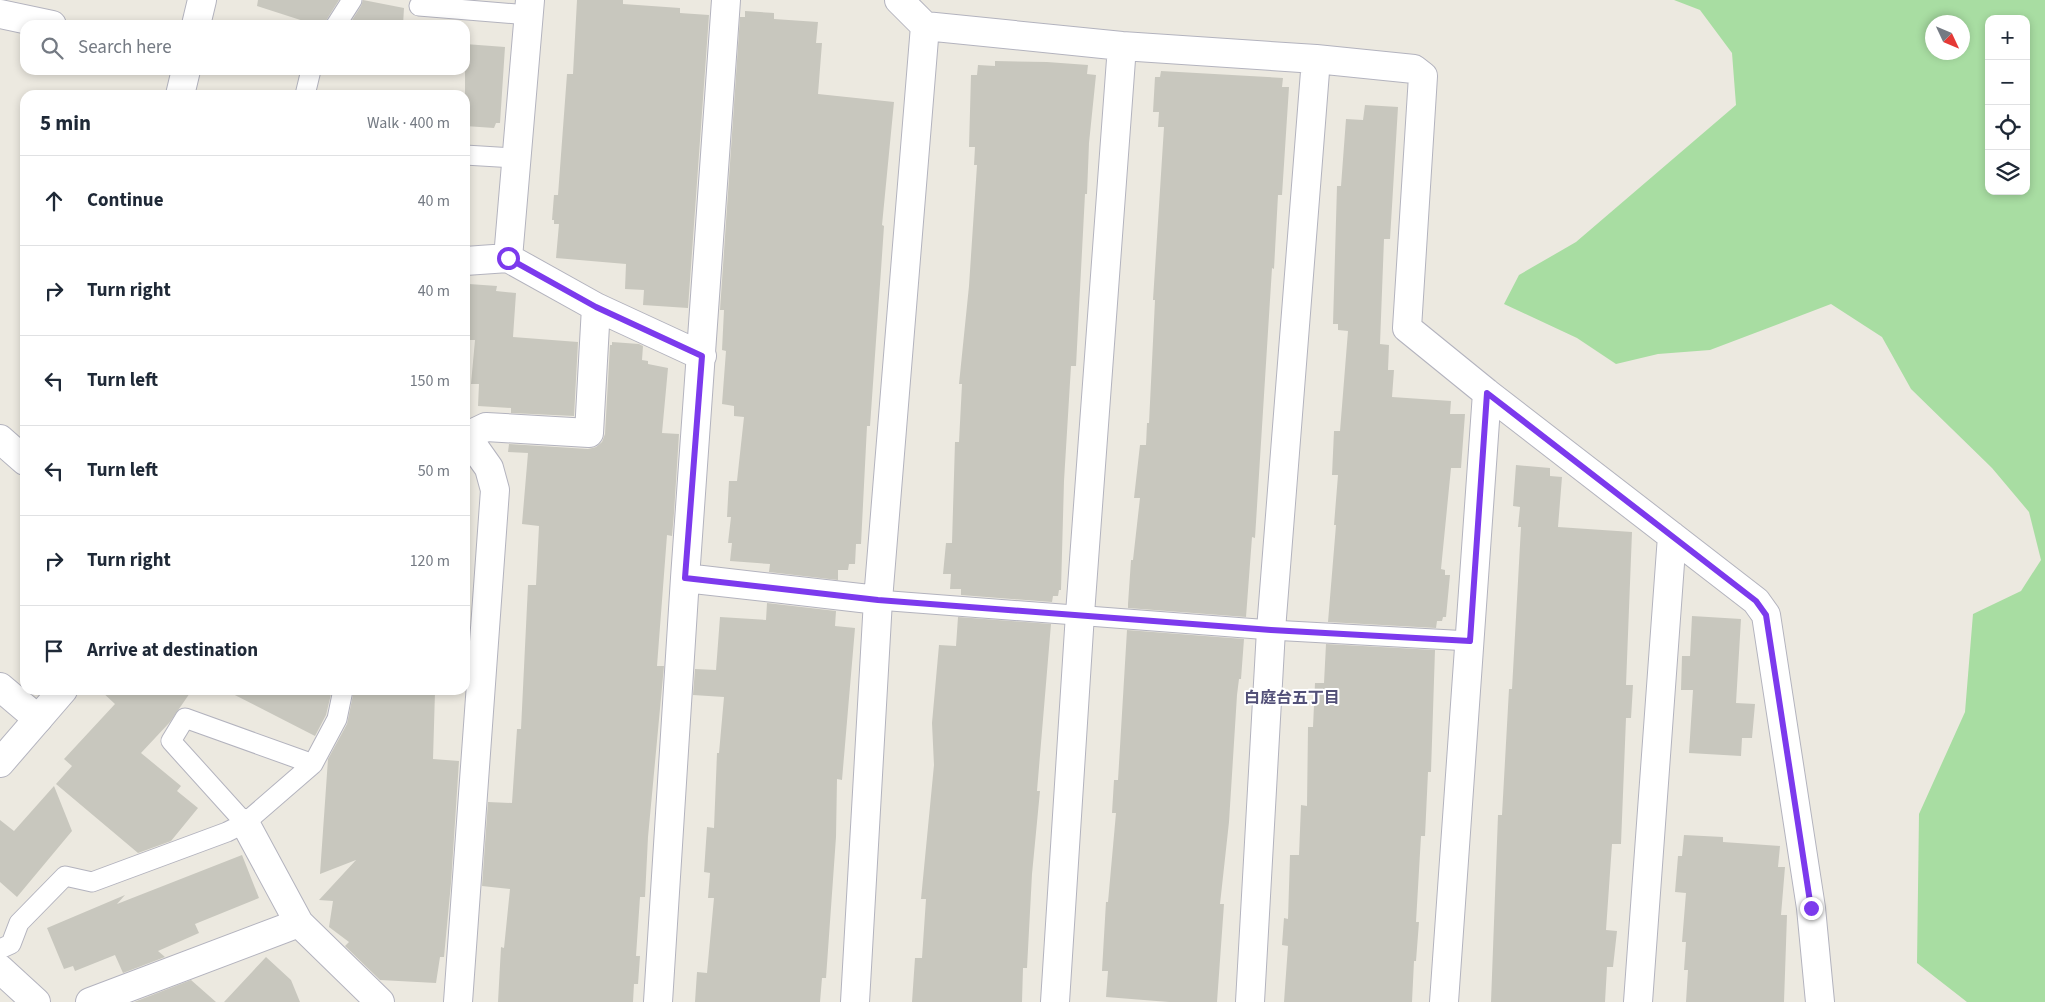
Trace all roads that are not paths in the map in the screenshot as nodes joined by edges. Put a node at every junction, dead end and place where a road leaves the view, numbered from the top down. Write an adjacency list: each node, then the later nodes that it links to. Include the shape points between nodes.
1 (202, 0): 9 (street)
2 (352, 0): 10 (lane)
3 (726, 0): 23 (street)
4 (899, 0): 11 (street)
5 (419, 6): 6 (lane)
6 (530, 7): 19 (street)
7 (0, 14): 8 (street)
8 (28, 20)
9 (197, 20)
10 (339, 20)
11 (925, 26): 12 (street); 31 (street)
12 (1122, 46): 13 (street); 32 (street)
13 (1316, 59): 24 (street, via 1414,69 1422,76 1406,328); 33 (street)
14 (185, 75): 16 (street)
15 (310, 75): 17 (lane)
16 (181, 90)
17 (306, 90)
18 (470, 155): 19 (lane)
19 (516, 158): 20 (street)
20 (508, 258): 21 (street); 22 (street)
21 (470, 261)
22 (596, 307): 23 (street); 25 (street, via 589,433 486,427)
23 (702, 356): 30 (street)
24 (1487, 393): 29 (street); 34 (street)
25 (470, 433)
26 (0, 439): 28 (street)
27 (470, 441): 48 (street, via 489,468 495,490)
28 (20, 457)
29 (1672, 536): 54 (street); 55 (street, via 1756,601 1766,615 1811,908)
30 (685, 578): 31 (street); 49 (street)
31 (878, 600): 32 (lane); 50 (street)
32 (1080, 614): 33 (lane); 51 (street)
33 (1271, 630): 34 (lane); 52 (street)
34 (1470, 641): 53 (street)
35 (0, 687): 38 (street)
36 (59, 695): 38 (street)
37 (342, 695): 40 (lane, via 337,719)
38 (38, 719): 39 (street)
39 (0, 763)
40 (313, 764): 41 (lane); 41 (lane, via 186,718 171,741)
41 (245, 823): 42 (street); 43 (lane, via 92,882 64,876 19,923 11,944)
42 (299, 923): 46 (street); 47 (street)
43 (0, 949)
44 (0, 969): 45 (street)
45 (36, 1002)
46 (90, 1002)
47 (380, 1002)
48 (458, 1002)
49 (658, 1002)
50 (856, 1002)
51 (1055, 1002)
52 (1250, 1002)
53 (1444, 1002)
54 (1638, 1002)
55 (1820, 1002)

